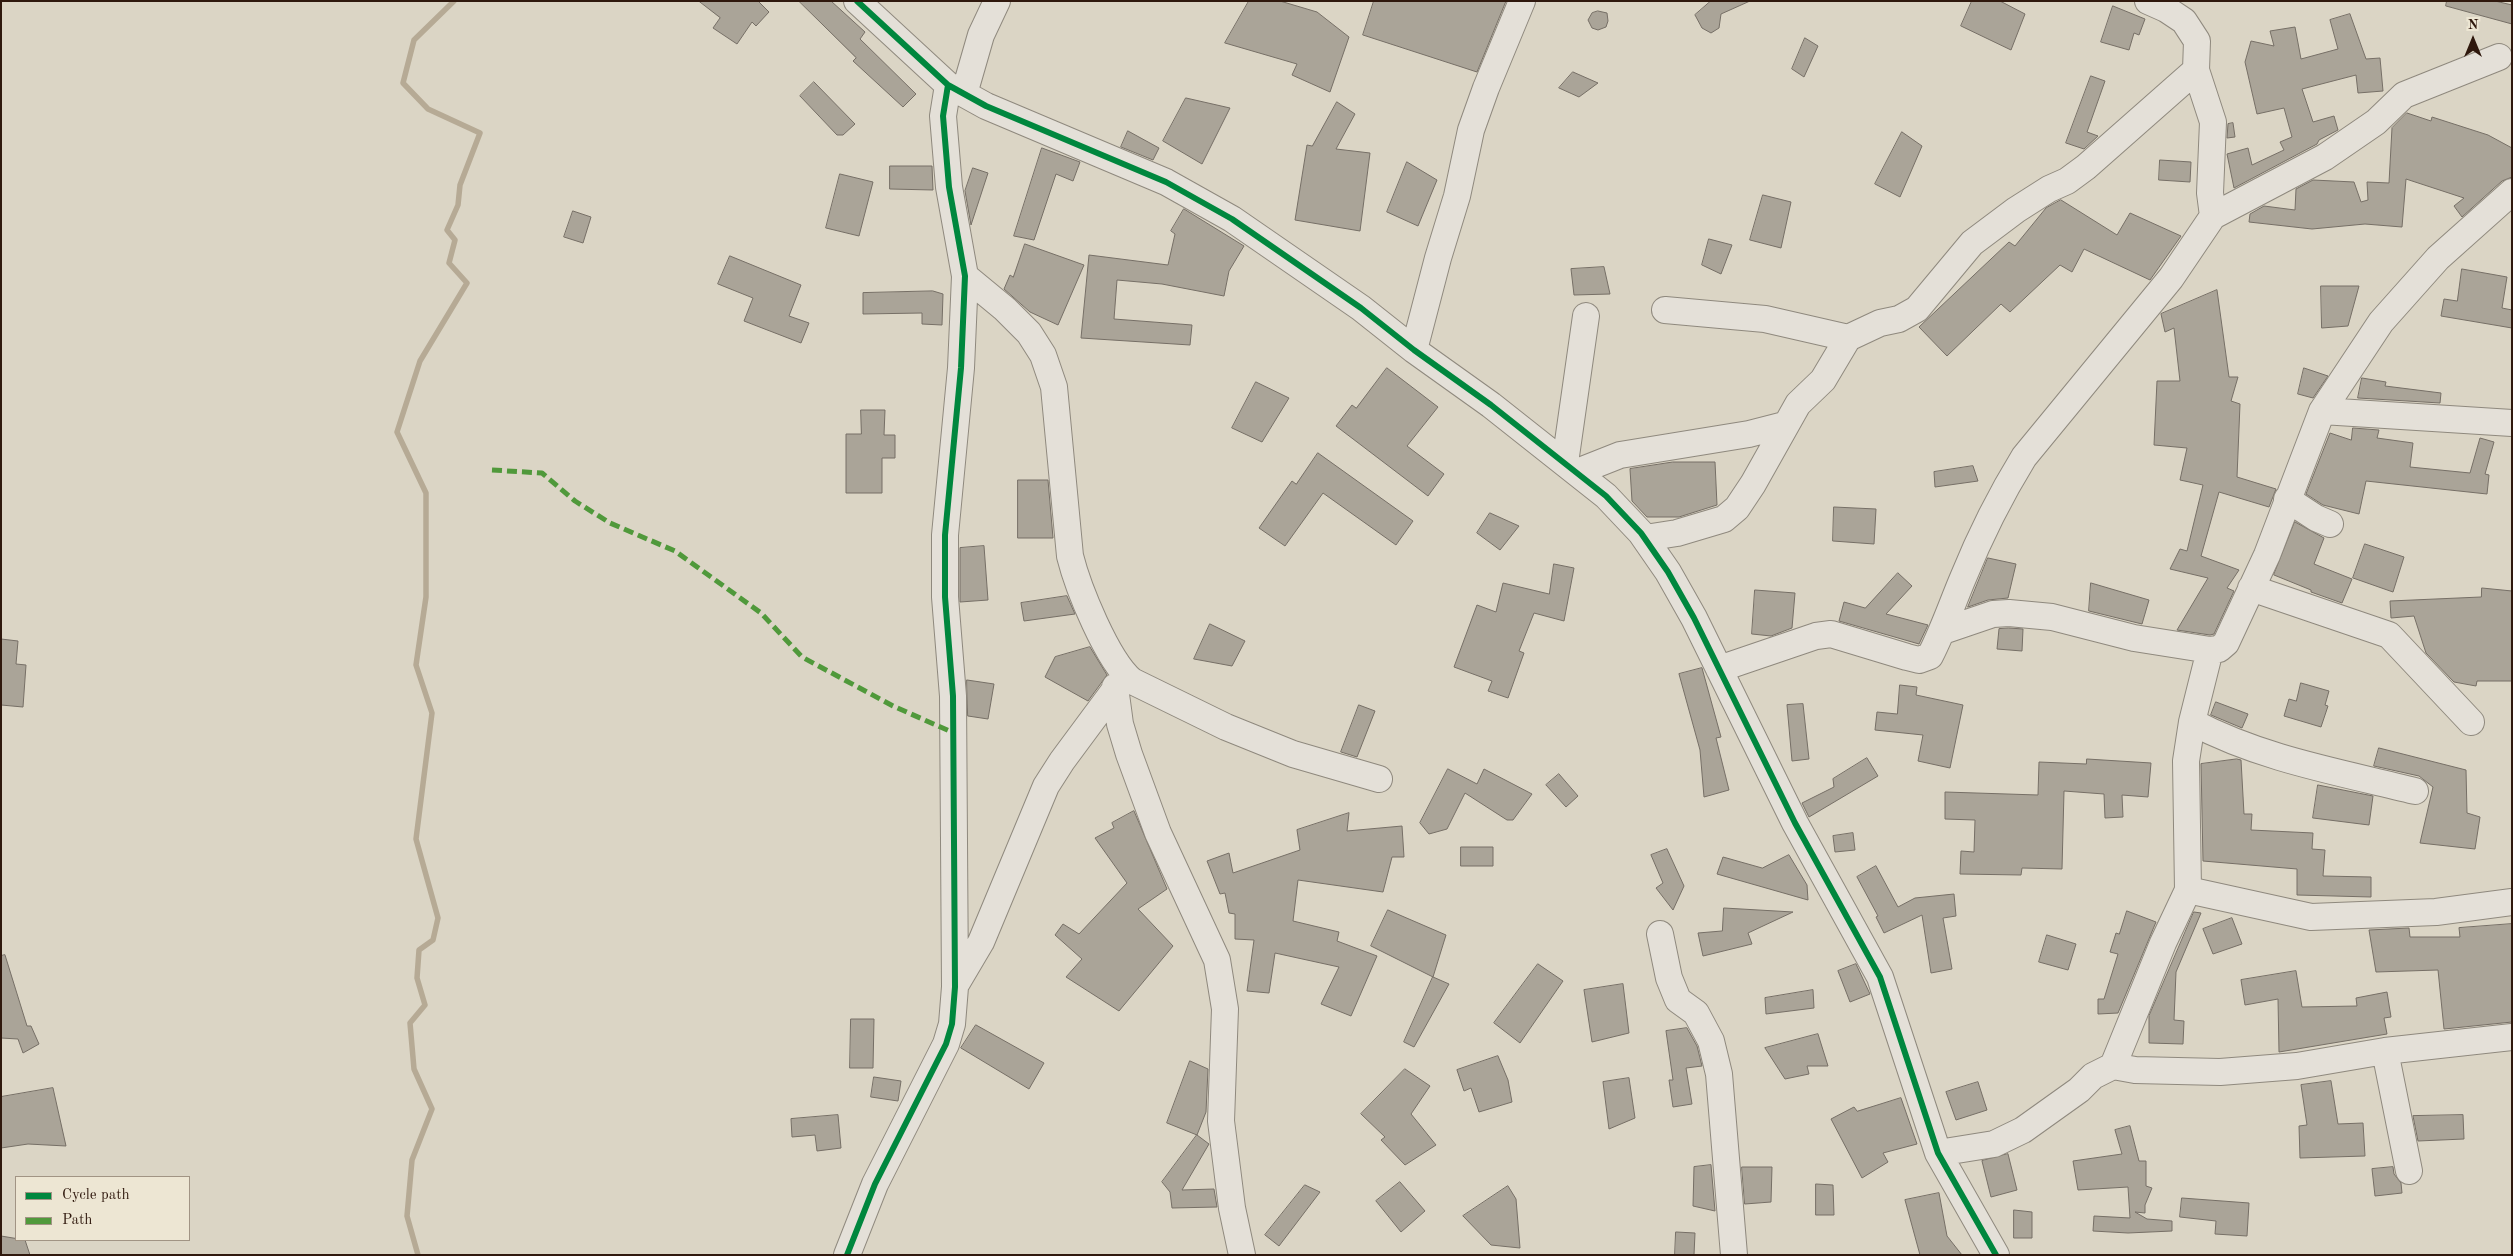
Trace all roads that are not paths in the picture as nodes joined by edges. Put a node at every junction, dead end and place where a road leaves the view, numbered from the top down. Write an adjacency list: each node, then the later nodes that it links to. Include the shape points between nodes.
1 (857, 1): 7 (street)
2 (997, 1): 7 (street)
3 (1522, 1): 14 (street, via 1471,130 1457,196)
4 (2148, 1): 6 (street, via 2184,21 2197,41)
5 (2499, 57): 9 (street, via 2404,95 2376,122 2325,157)
6 (2196, 70): 9 (street, via 2213,122 2210,193); 13 (street, via 2086,167 2067,181 2049,188 1972,243 1917,309)
7 (956, 90): 10 (street, via 943,116 949,187); 14 (street, via 986,106 1166,182 1232,219 1361,308)
8 (2512, 192): 15 (street, via 2438,258 2381,322)
9 (2213, 216): 23 (street, via 2171,278 2024,458 2005,488 1969,562)
10 (965, 276): 26 (street, via 1029,333 1043,355 1054,387 1070,556 1075,577); 34 (street, via 945,535 945,596 953,696)
11 (1665, 310): 13 (street, via 1765,319)
12 (1586, 316): 18 (street)
13 (1848, 338): 17 (street, via 1823,380 1798,404)
14 (1414, 350): 18 (street)
15 (2322, 411): 16 (street); 19 (street)
16 (2512, 423)
17 (1784, 425): 18 (street, via 1749,434 1620,455); 21 (street, via 1753,484 1737,508 1724,519 1677,533)
18 (1571, 468): 21 (street, via 1606,496)
19 (2287, 499): 20 (street); 22 (street)
20 (2330, 524)
21 (1645, 538): 25 (street, via 1690,610)
22 (2251, 588): 24 (street, via 2226,643 2219,649); 28 (street, via 2390,634)
23 (1943, 631): 24 (street, via 1993,614 2009,613 2052,617 2134,638); 25 (street, via 1930,656 1918,660 1831,634 1816,636)
24 (2210, 650): 27 (street)
25 (1719, 669): 38 (street, via 1795,823 1880,976)
26 (1121, 682): 29 (street, via 1132,681 1226,727 1293,754); 34 (street, via 1046,786 980,942); 41 (street, via 1120,724 1129,754 1158,833 1217,960 1225,1009 1221,1121 1232,1208)
27 (2192, 722): 30 (street, via 2223,738 2288,760); 31 (street, via 2186,760)
28 (2471, 722)
29 (1379, 779)
30 (2416, 790)
31 (2188, 890): 32 (street, via 2311,917 2436,912); 37 (street)
32 (2512, 902)
33 (1660, 934): 42 (street, via 1669,978 1678,1000 1696,1013 1711,1041 1719,1074)
34 (955, 987): 40 (street, via 952,1024 946,1044 875,1184)
35 (2512, 1036): 36 (street)
36 (2385, 1052): 37 (street, via 2298,1066 2220,1072 2135,1070); 39 (street)
37 (2113, 1066): 38 (street, via 2093,1076 2079,1090 2023,1130 1994,1144)
38 (1938, 1153): 43 (street)
39 (2409, 1171)
40 (847, 1255)
41 (1242, 1255)
42 (1734, 1255)
43 (1996, 1255)

